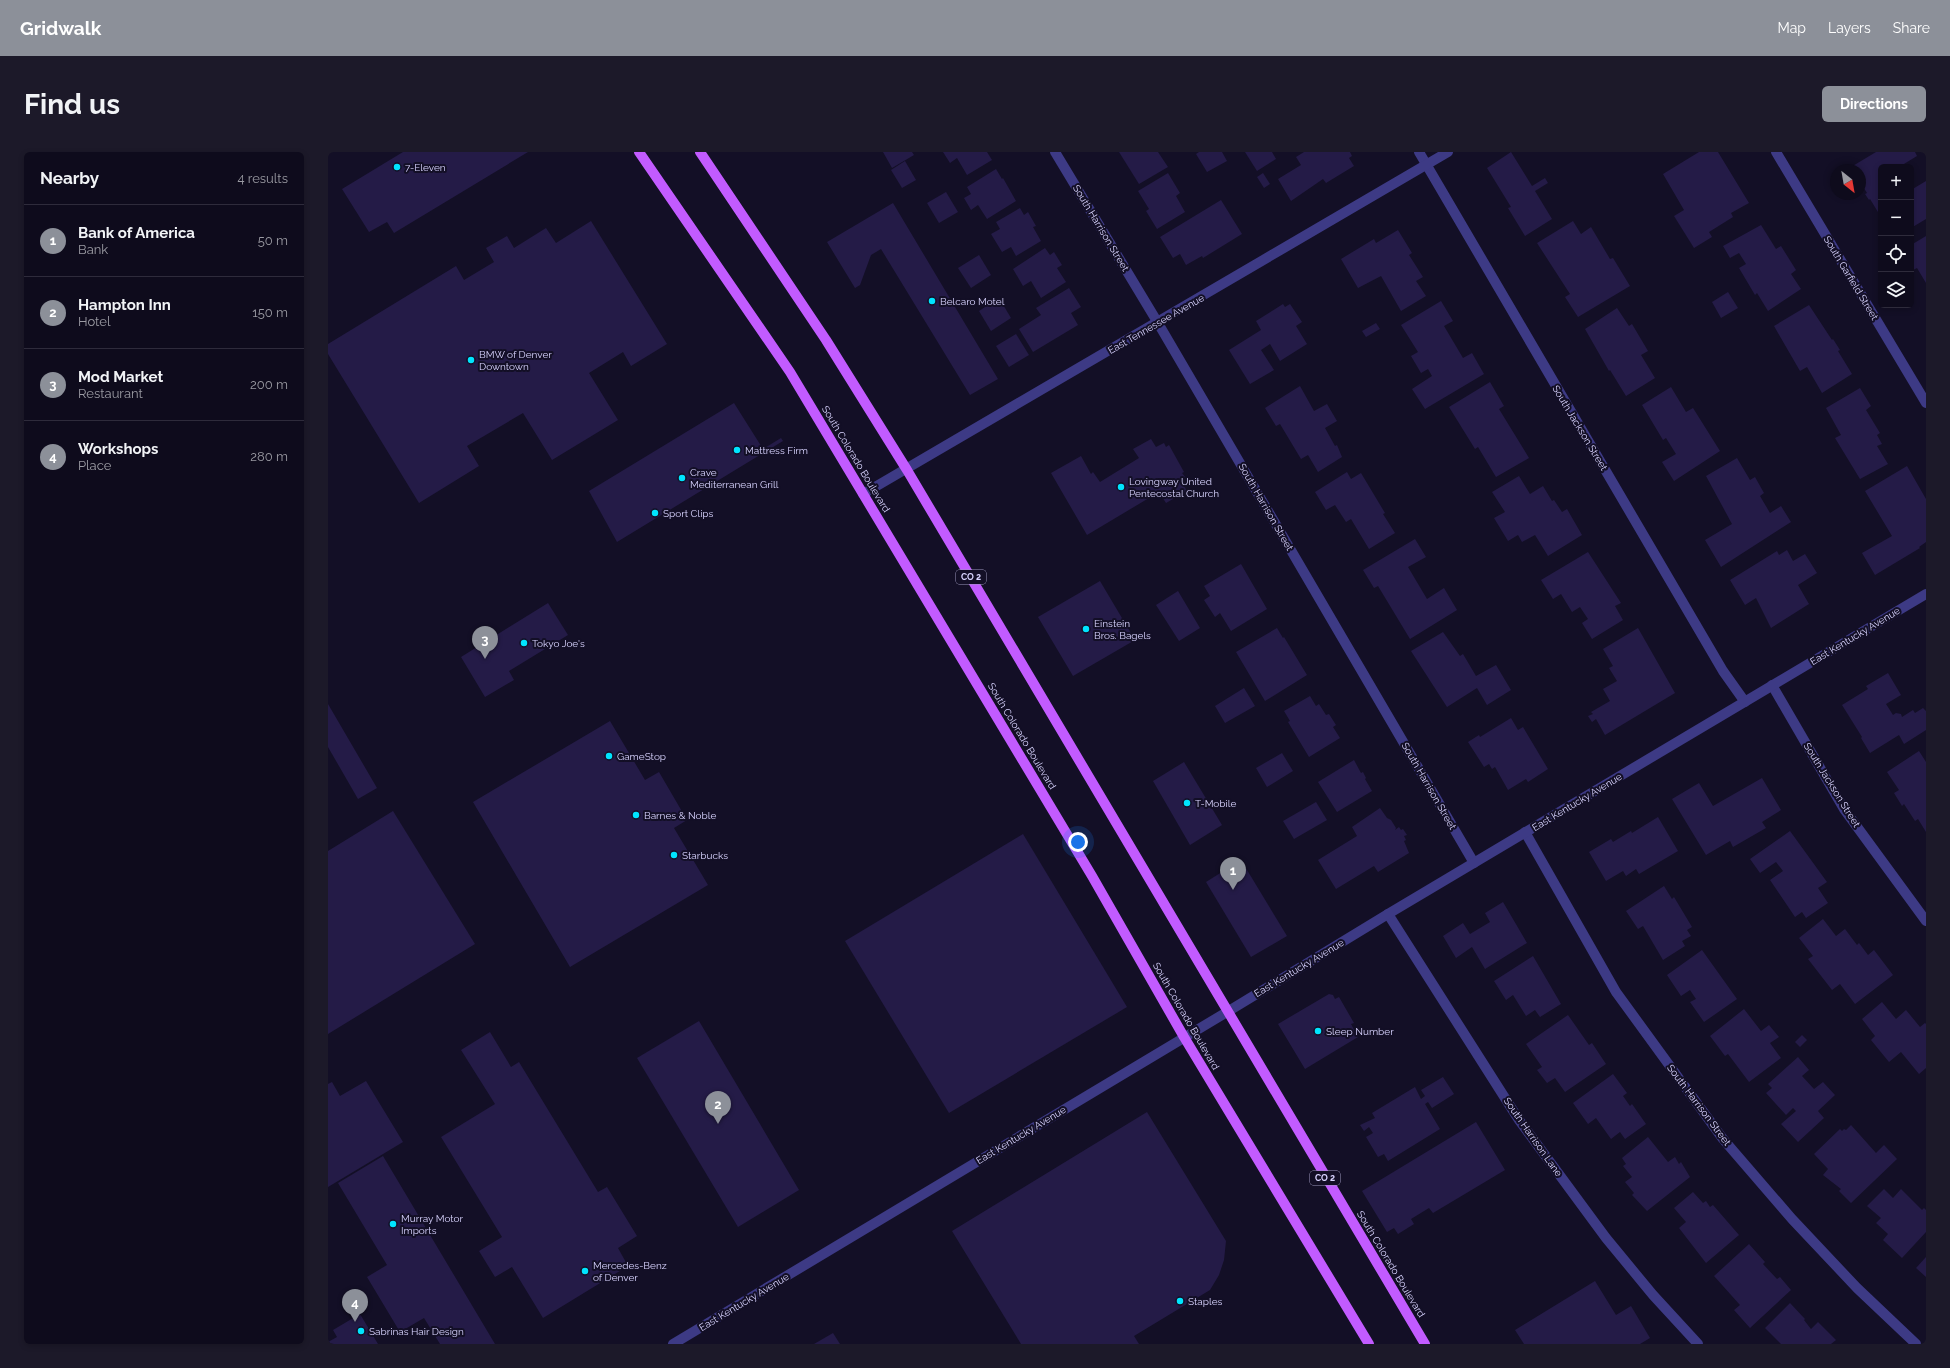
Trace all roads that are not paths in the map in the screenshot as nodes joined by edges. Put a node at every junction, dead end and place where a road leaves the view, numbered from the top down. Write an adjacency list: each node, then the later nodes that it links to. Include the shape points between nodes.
1 (638, 152): 11 (main road, South Colorado Boulevard, via 790,372)
2 (700, 152): 10 (main road, South Colorado Boulevard / CO 2, via 826,340)
3 (1055, 152): 8 (street, South Harrison Street)
4 (1419, 152): 7 (street, South Jackson Street)
5 (1448, 152): 7 (street, East Tennessee Avenue)
6 (1776, 152): 9 (street, South Garfield Street)
7 (1427, 165): 8 (street, East Tennessee Avenue); 14 (street, South Jackson Street, via 1723,671)
8 (1158, 323): 10 (street, East Tennessee Avenue); 16 (street, South Harrison Street)
9 (1926, 403)
10 (907, 470): 11 (street, East Tennessee Avenue); 19 (main road, South Colorado Boulevard / CO 2)
11 (863, 494): 20 (main road, South Colorado Boulevard, via 1092,876)
12 (1926, 594): 13 (street, East Kentucky Avenue)
13 (1772, 685): 14 (street, East Kentucky Avenue); 18 (street, South Jackson Street, via 1844,809)
14 (1745, 702): 15 (street, East Kentucky Avenue)
15 (1525, 832): 16 (street, East Kentucky Avenue); 25 (street, South Harrison Street, via 1616,992 1723,1139 1858,1288)
16 (1474, 863): 17 (street, East Kentucky Avenue)
17 (1388, 914): 19 (street, East Kentucky Avenue); 24 (street, South Harrison Lane, via 1519,1120 1606,1238)
18 (1926, 921)
19 (1227, 1012): 20 (street, East Kentucky Avenue); 23 (main road, South Colorado Boulevard / CO 2)
20 (1184, 1037): 21 (street, East Kentucky Avenue); 22 (main road, South Colorado Boulevard)
21 (673, 1344)
22 (1369, 1344)
23 (1425, 1344)
24 (1698, 1344)
25 (1916, 1344)

